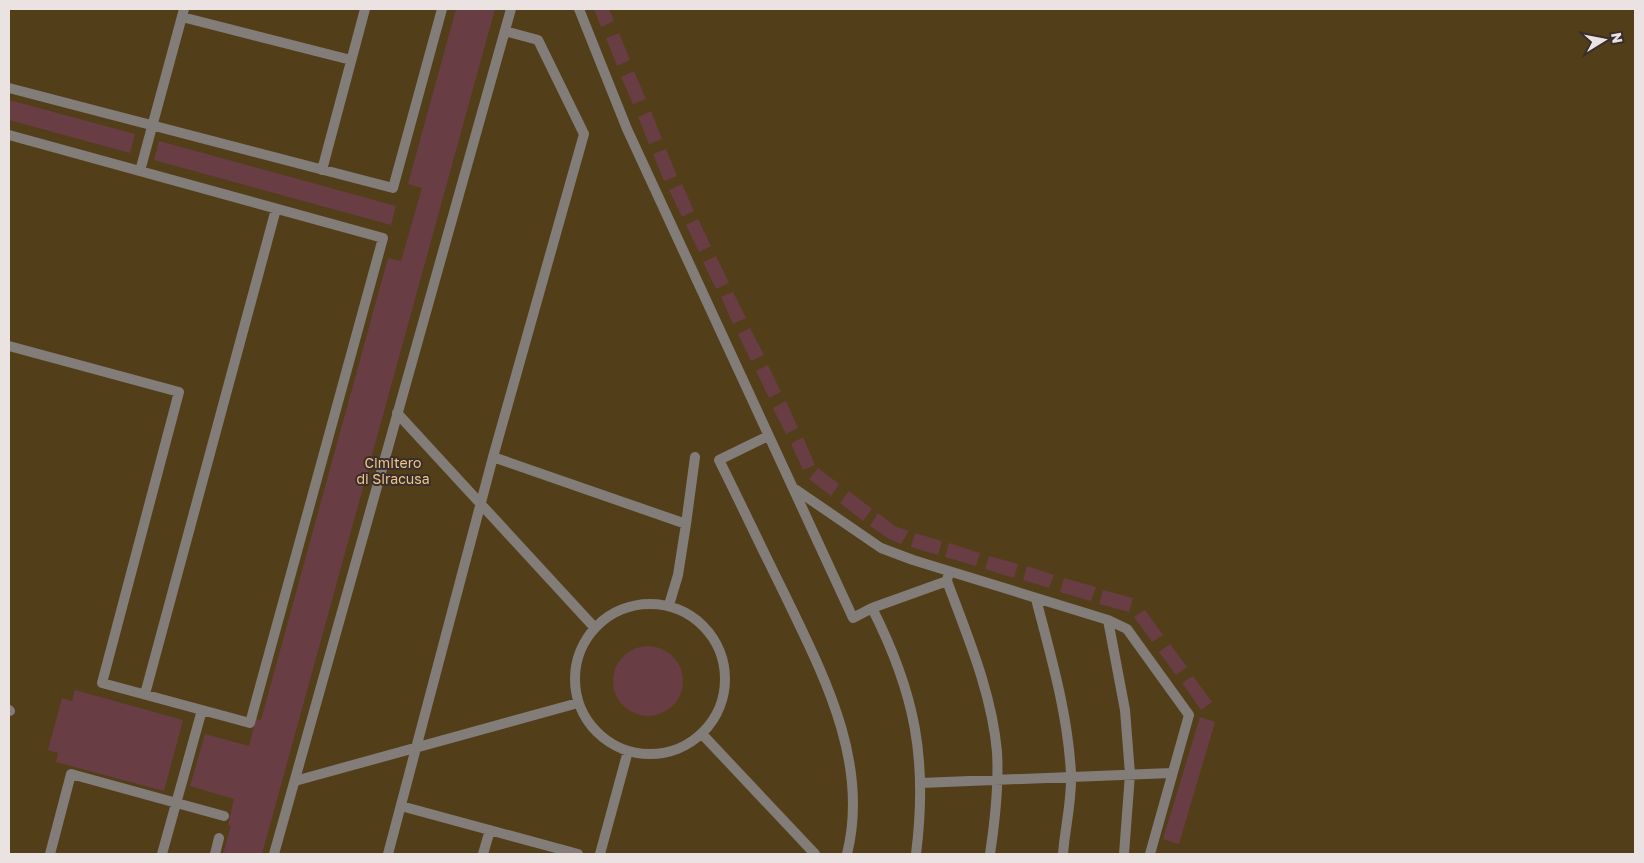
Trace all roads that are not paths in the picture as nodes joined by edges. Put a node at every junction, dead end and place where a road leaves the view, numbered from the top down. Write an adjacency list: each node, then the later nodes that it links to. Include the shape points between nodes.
1 (365, 9): 7 (lane)
2 (442, 9): 11 (lane, via 393,188)
3 (511, 9): 6 (lane)
4 (579, 9): 16 (lane, via 627,129)
5 (183, 13): 7 (lane); 9 (lane)
6 (505, 31): 15 (lane); 17 (lane, via 538,40 584,134)
7 (351, 60): 11 (lane)
8 (9, 88): 9 (lane)
9 (152, 127): 11 (lane); 12 (lane)
10 (9, 134): 12 (lane)
11 (322, 170)
12 (140, 171): 13 (lane)
13 (276, 209): 28 (lane); 30 (lane, via 383,238 250,723)
14 (9, 346): 28 (lane, via 179,392 102,683)
15 (397, 413): 20 (lane); 38 (lane)
16 (768, 436): 19 (lane); 54 (lane, via 719,460 828,684 846,747 852,785 852,834)
17 (493, 457): 20 (lane); 21 (lane)
18 (695, 457): 21 (lane)
19 (794, 488): 22 (lane, via 881,548); 25 (lane, via 853,618)
20 (481, 504): 27 (lane); 32 (lane)
21 (686, 524): 24 (lane, via 678,575)
22 (948, 576): 23 (lane); 25 (lane); 37 (lane, via 990,708 997,752)
23 (1036, 599): 26 (lane); 36 (lane, via 1056,676 1067,732)
24 (669, 605): 27 (lane, via 648,603 629,606 610,614); 31 (lane, via 702,624 714,638 722,656 726,677 723,698 715,718)
25 (872, 608): 39 (lane, via 893,650 908,693 918,738)
26 (1108, 620): 34 (lane, via 1127,629 1189,715); 35 (lane, via 1124,710)
27 (594, 627): 29 (lane, via 580,650 574,677)
28 (145, 694): 30 (lane)
29 (578, 703): 32 (lane); 33 (lane, via 598,734)
30 (202, 710): 40 (lane)
31 (702, 734): 33 (lane, via 686,746 668,752); 53 (lane)
32 (418, 747): 38 (lane); 41 (lane)
33 (628, 751): 52 (lane)
34 (1172, 773): 35 (lane); 59 (lane)
35 (1130, 774): 36 (lane); 58 (lane)
36 (1071, 777): 37 (lane); 57 (lane)
37 (997, 780): 39 (lane); 56 (lane)
38 (295, 781): 48 (lane)
39 (921, 783): 55 (lane)
40 (176, 803): 42 (lane); 45 (lane, via 71,774); 46 (lane)
41 (401, 806): 43 (lane); 49 (lane)
42 (224, 816)
43 (490, 830): 50 (lane); 51 (lane)
44 (219, 838): 47 (lane)
45 (50, 854)
46 (162, 854)
47 (215, 854)
48 (274, 854)
49 (388, 854)
50 (483, 854)
51 (578, 854)
52 (600, 854)
53 (815, 854)
54 (846, 854)
55 (916, 854)
56 (990, 854)
57 (1063, 854)
58 (1124, 854)
59 (1150, 854)

